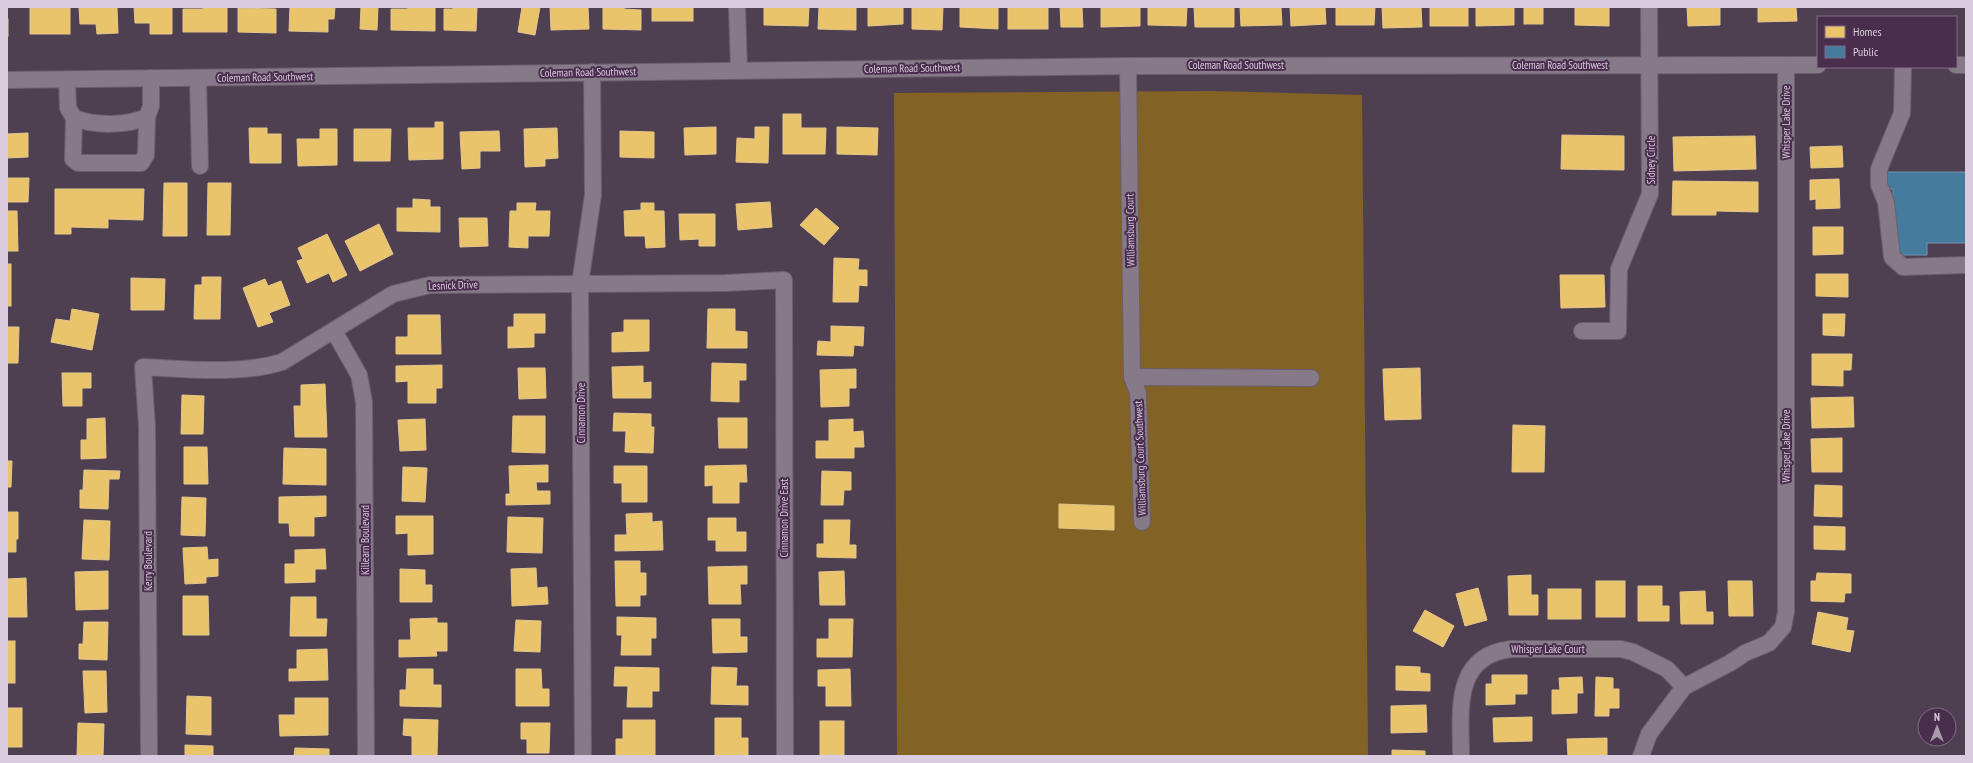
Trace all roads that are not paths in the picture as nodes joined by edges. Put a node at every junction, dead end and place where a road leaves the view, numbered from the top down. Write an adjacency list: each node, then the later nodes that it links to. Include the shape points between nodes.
1 (737, 7): 8 (street)
2 (1649, 7): 3 (street, Sidney Circle)
3 (1649, 65): 4 (street, Coleman Road Southwest); 6 (street, Coleman Road Southwest); 21 (street, Sidney Circle, via 1650,194 1619,269 1618,331)
4 (1786, 65): 5 (street, Coleman Road Southwest); 27 (street, Whisper Lake Drive, via 1786,612 1782,627 1769,643 1744,653)
5 (1817, 65)
6 (1128, 66): 8 (street, Coleman Road Southwest); 23 (street, Williamsburg Court)
7 (1903, 68): 17 (street, via 1902,113 1879,169 1879,185 1886,202 1892,257 1903,267)
8 (739, 70): 9 (street, Coleman Road Southwest)
9 (592, 72): 11 (street, Coleman Road Southwest); 19 (street, Cinnamon Drive, via 592,195)
10 (151, 78): 11 (street, Coleman Road Southwest); 13 (street, Coleman Road Southwest); 14 (street, via 151,106)
11 (198, 78): 16 (street)
12 (7, 80): 13 (street, Coleman Road Southwest)
13 (67, 80): 15 (street, via 68,108)
14 (147, 117): 15 (street, via 134,123 87,123); 15 (street, via 146,155 141,163 78,163 73,159)
15 (74, 118)
16 (200, 166)
17 (1966, 265)
18 (784, 280): 19 (street, Lesnick Drive); 31 (street, Cinnamon Drive East)
19 (580, 284): 20 (street, Lesnick Drive, via 444,284 418,287 393,294); 30 (street, Cinnamon Drive)
20 (334, 331): 22 (street, Lesnick Drive, via 282,362 270,366 196,370); 29 (street, Killearn Boulevard, via 359,375 364,402)
21 (1582, 331)
22 (143, 367): 28 (street, Kerry Boulevard, via 147,427)
23 (1132, 377): 24 (street); 25 (street, Williamsburg Court)
24 (1311, 378)
25 (1138, 394): 26 (street, Williamsburg Court Southwest)
26 (1142, 522)
27 (1684, 687): 32 (street, Whisper Lake Court, via 1667,669 1633,652 1621,649 1499,650 1474,666 1463,688); 33 (street, Whisper Lake Drive, via 1649,734)
28 (149, 756)
29 (366, 756)
30 (584, 756)
31 (785, 756)
32 (1461, 756)
33 (1641, 756)

